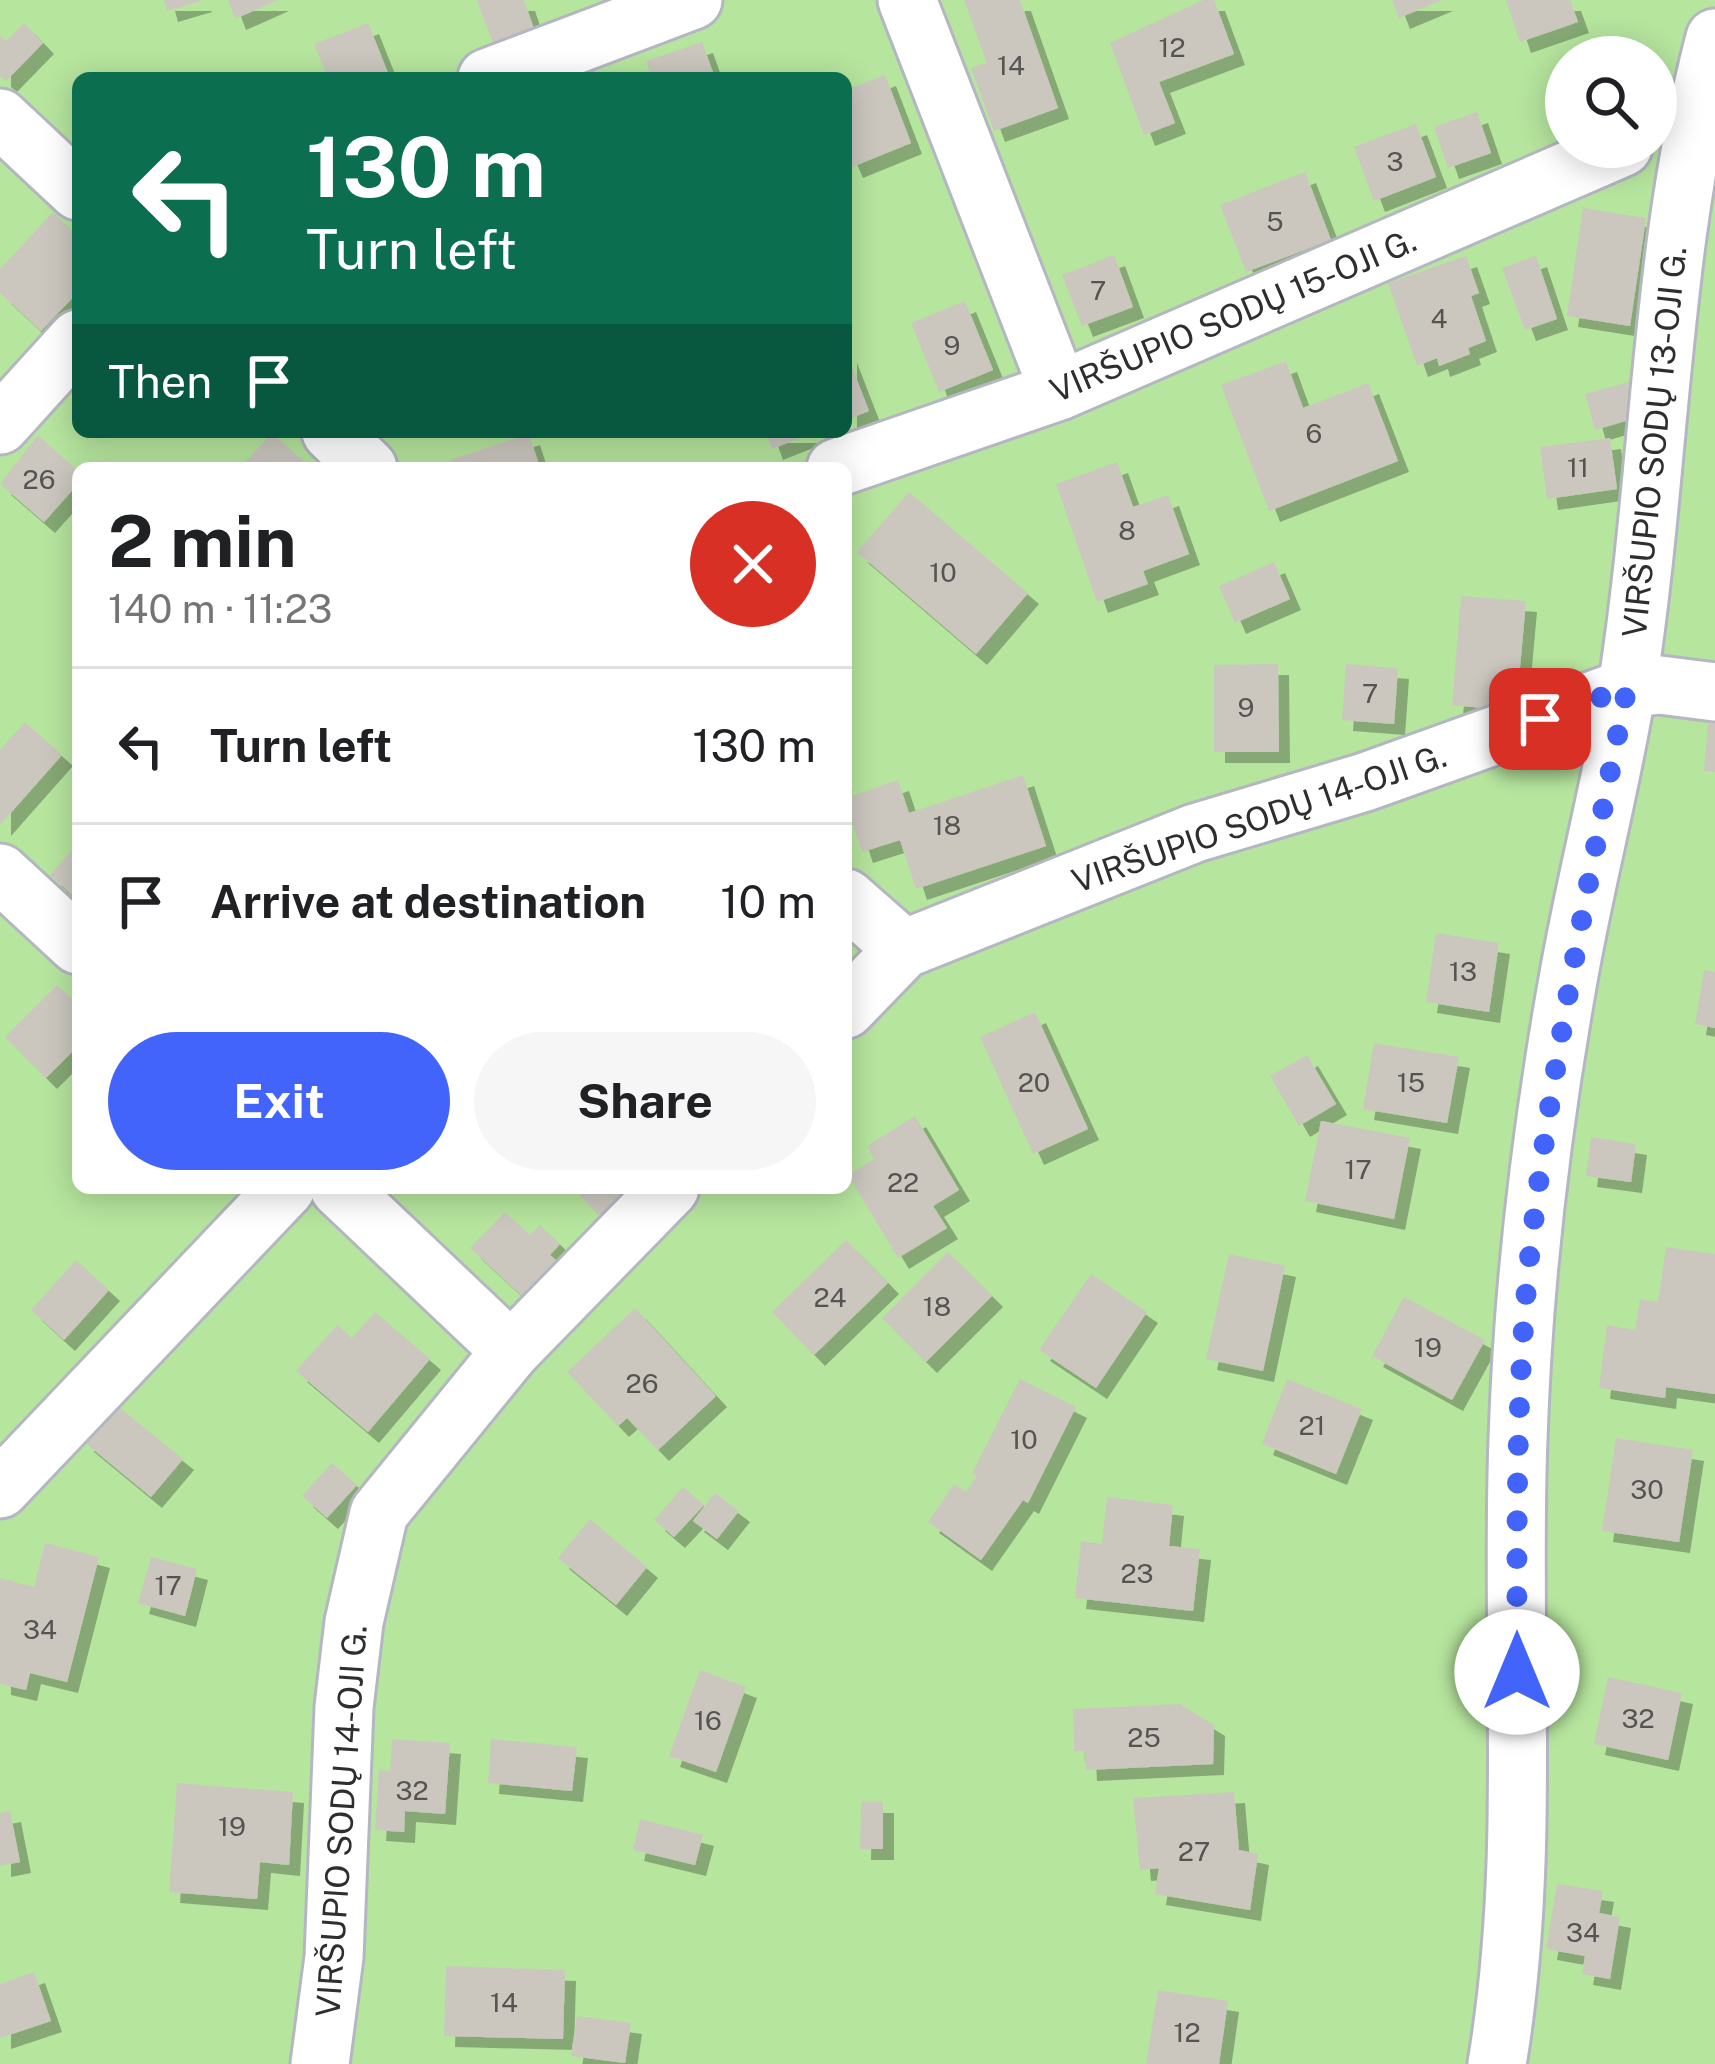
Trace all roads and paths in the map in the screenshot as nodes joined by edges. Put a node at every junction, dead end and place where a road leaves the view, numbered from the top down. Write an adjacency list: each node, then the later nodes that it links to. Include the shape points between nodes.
1 (693, 0): 4 (street)
2 (908, 0): 11 (street)
3 (1715, 38): 6 (street, VIRŠUPIO SODŲ 13-OJI G.)
4 (503, 72)
5 (0, 118): 9 (street)
6 (1677, 127)
7 (1575, 168): 11 (street, VIRŠUPIO SODŲ 15-OJI G.)
8 (1670, 168): 16 (street, VIRŠUPIO SODŲ 13-OJI G.)
9 (72, 185)
10 (72, 346): 12 (street)
11 (1059, 392): 15 (street, VIRŠUPIO SODŲ 15-OJI G.)
12 (0, 425)
13 (337, 438): 14 (street)
14 (362, 462)
15 (852, 463)
16 (1627, 688): 17 (street); 21 (street, VIRŠUPIO SODŲ 14-OJI G., via 1195,833); 29 (street, VIRŠUPIO SODŲ 13-OJI G., via 1567,982 1531,1248 1518,1439 1520,1849)
17 (1715, 692)
18 (0, 873): 20 (street)
19 (852, 903): 21 (street)
20 (72, 939)
21 (904, 950): 22 (street, VIRŠUPIO SODŲ 14-OJI G.)
22 (852, 1003)
23 (280, 1194): 27 (street)
24 (345, 1194): 26 (street)
25 (664, 1194): 26 (street, VIRŠUPIO SODŲ 14-OJI G.)
26 (511, 1351): 28 (street, VIRŠUPIO SODŲ 14-OJI G., via 380,1513 367,1558 344,1707 334,1957)
27 (0, 1490)
28 (320, 2064)
29 (1497, 2064)

